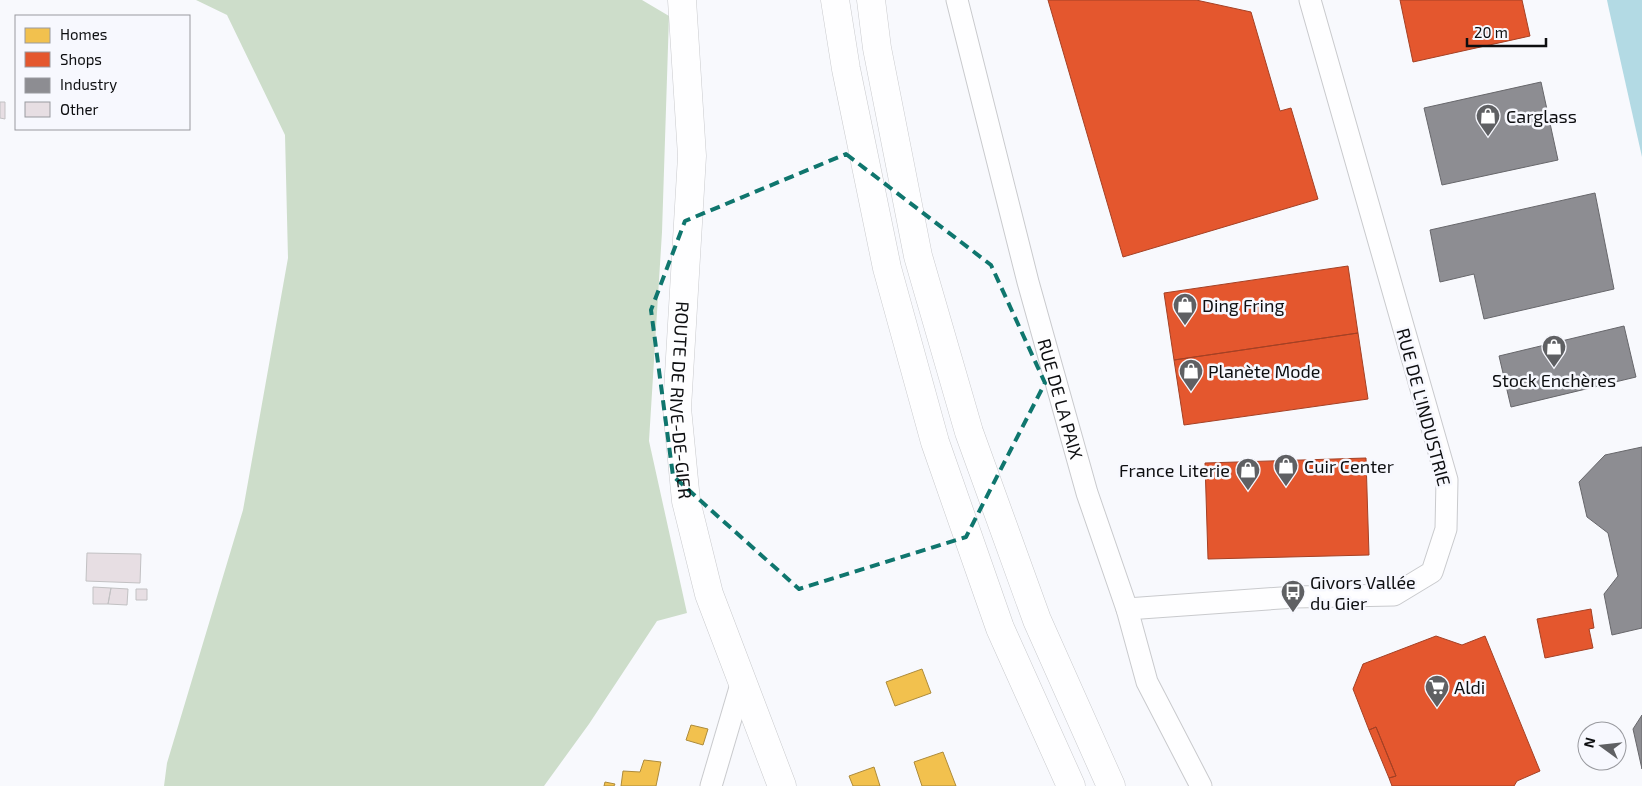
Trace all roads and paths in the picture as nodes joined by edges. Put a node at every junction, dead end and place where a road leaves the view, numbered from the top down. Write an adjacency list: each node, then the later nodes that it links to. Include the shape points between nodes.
1 (682, 0): 7 (main road, ROUTE DE RIVE-DE-GIER, via 692,156 678,408 686,501 709,594)
2 (835, 0): 10 (main road, via 846,69 888,268 935,442 1000,628)
3 (871, 0): 11 (main road, via 877,48 918,256 970,432 1037,620)
4 (957, 0): 6 (street, RUE DE LA PAIX, via 1030,292 1087,493)
5 (1310, 0): 6 (street, RUE DE L'INDUSTRIE, via 1447,480 1446,529 1432,572 1394,595)
6 (1127, 609): 12 (street, RUE DE LA PAIX, via 1147,682)
7 (742, 681): 8 (street); 9 (main road, ROUTE DE RIVE-DE-GIER)
8 (711, 786)
9 (782, 786)
10 (1070, 786)
11 (1111, 786)
12 (1200, 786)

